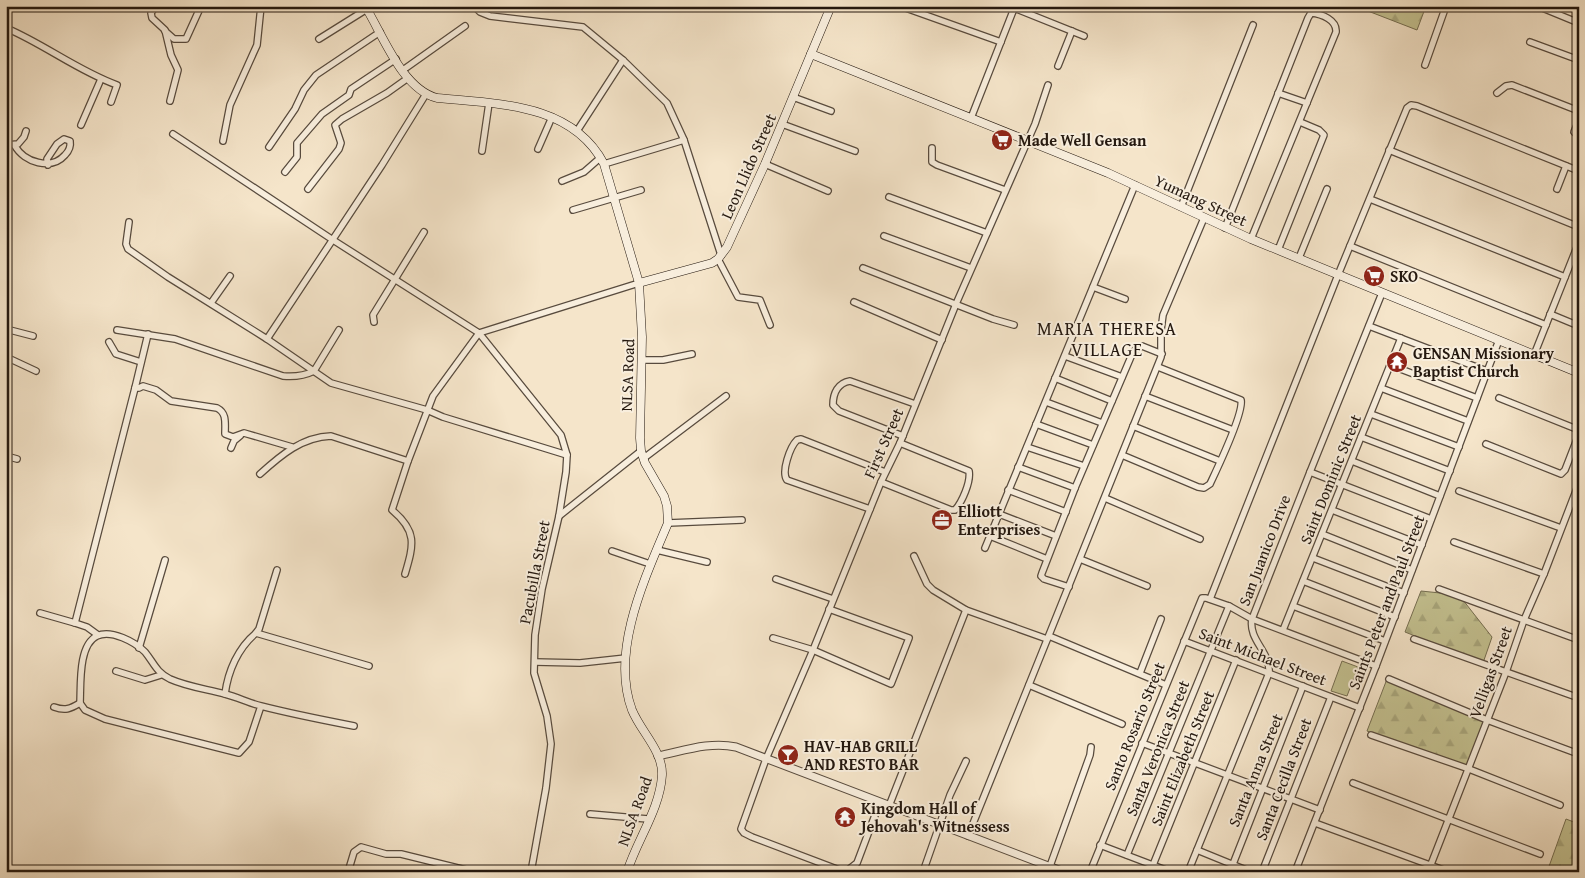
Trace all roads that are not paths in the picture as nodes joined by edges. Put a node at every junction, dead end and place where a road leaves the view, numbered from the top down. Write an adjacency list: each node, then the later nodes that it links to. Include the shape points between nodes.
1 (156, 6): 16 (street, via 151,15)
2 (201, 6): 16 (street, via 186,39 174,39)
3 (261, 6): 55 (street, via 257,45 230,105)
4 (474, 6): 25 (street, via 490,16 582,27)
5 (831, 6): 23 (main road, Leon Llido Street)
6 (900, 6): 11 (street)
7 (1446, 6): 27 (street)
8 (366, 7): 18 (main road, NLSA Road); 20 (street)
9 (1014, 7): 17 (street); 21 (street)
10 (1540, 7): 12 (street)
11 (911, 8): 21 (street)
12 (1579, 23)
13 (1253, 25): 81 (street)
14 (464, 26): 29 (street)
15 (6, 28): 31 (street)
16 (165, 30): 37 (street, via 178,70)
17 (1072, 31): 19 (street); 28 (street)
18 (380, 32): 24 (main road, NLSA Road); 58 (street, via 316,75)
19 (1084, 36)
20 (319, 39)
21 (1001, 42): 44 (street)
22 (1530, 42): 26 (street)
23 (811, 54): 36 (main road, Leon Llido Street); 44 (main road, Yumang Street)
24 (396, 60): 29 (main road, NLSA Road); 69 (street, via 351,89 348,95 322,114 297,143 297,157)
25 (623, 60): 50 (street); 53 (street, via 667,103)
26 (1579, 60)
27 (1425, 65)
28 (1058, 66)
29 (403, 70): 30 (main road, NLSA Road)
30 (408, 78): 35 (main road, NLSA Road); 72 (street, via 335,125 342,143)
31 (101, 79): 38 (street, via 117,85); 48 (street)
32 (1048, 85): 54 (street, First Street)
33 (1278, 93): 40 (street); 40 (street, via 1310,14 1317,14 1333,21 1337,28); 86 (street)
34 (1497, 93): 42 (street, via 1512,85)
35 (426, 94): 39 (main road, NLSA Road); 91 (street)
36 (794, 97): 41 (street); 47 (main road, Leon Llido Street)
37 (170, 101)
38 (111, 102)
39 (489, 103): 43 (main road, NLSA Road, via 533,110); 62 (street)
40 (1307, 103): 46 (street)
41 (831, 111)
42 (1579, 111)
43 (552, 117): 50 (main road, NLSA Road); 60 (street)
44 (971, 118): 54 (main road, Yumang Street)
45 (1579, 120): 52 (street, via 1574,132)
46 (1300, 122): 90 (street); 94 (street, via 1324,134)
47 (782, 124): 63 (street); 65 (main road, Leon Llido Street)
48 (81, 126)
49 (26, 131): 57 (street)
50 (577, 131): 64 (main road, NLSA Road)
51 (173, 134): 91 (street)
52 (1579, 138)
53 (684, 140): 64 (street); 95 (street)
54 (1027, 140): 71 (main road, Yumang Street); 76 (street, First Street)
55 (223, 141)
56 (6, 146): 57 (street)
57 (15, 146): 66 (street, via 24,157)
58 (269, 147)
59 (932, 148): 76 (street, via 932,162 937,165)
60 (538, 149)
61 (1389, 150): 67 (street, via 1404,114 1409,106 1414,106); 80 (street); 85 (street)
62 (482, 151)
63 (854, 151)
64 (602, 161): 70 (street); 78 (main road, NLSA Road)
65 (765, 164): 77 (street); 95 (main road, Leon Llido Street, via 732,238)
66 (48, 165): 66 (street, via 63,157 69,150 70,141 64,139 56,144 47,159)
67 (1566, 166): 68 (street); 74 (street)
68 (1579, 171)
69 (285, 172)
70 (562, 181)
71 (1136, 185): 81 (main road, Yumang Street); 104 (street)
72 (308, 189)
73 (1327, 189): 96 (street)
74 (1557, 189)
75 (641, 190): 78 (street)
76 (1004, 190): 88 (street, First Street)
77 (828, 191)
78 (614, 197): 82 (street); 103 (main road, NLSA Road)
79 (889, 197): 88 (street)
80 (1370, 199): 93 (street); 101 (street)
81 (1181, 207): 83 (main road, Yumang Street)
82 (574, 210)
83 (1204, 218): 86 (main road, Yumang Street); 129 (street, via 1164,315)
84 (129, 222): 108 (street, via 128,249)
85 (1579, 227)
86 (1226, 228): 90 (main road, Yumang Street)
87 (424, 232): 102 (street)
88 (987, 233): 98 (street, First Street)
89 (884, 236): 98 (street)
90 (1251, 239): 94 (main road, Yumang Street)
91 (333, 240): 102 (street); 124 (street)
92 (1579, 242): 101 (street)
93 (1350, 246): 99 (street); 114 (street)
94 (1278, 250): 96 (main road, Yumang Street)
95 (720, 257): 103 (main road, via 712,263); 112 (street, via 738,297 760,300)
96 (1299, 258): 99 (main road, Yumang Street)
97 (863, 268): 109 (street)
98 (971, 268): 109 (street, First Street)
99 (1338, 275): 105 (main road, Yumang Street); 229 (street)
100 (230, 276): 108 (street)
101 (1565, 277): 110 (street)
102 (395, 280): 111 (street, via 372,315); 120 (street)
103 (639, 283): 120 (street); 133 (main road, NLSA Road)
104 (1093, 287): 106 (street); 132 (street)
105 (1382, 293): 115 (street, San Juanico Drive); 126 (main road, Yumang Street)
106 (1125, 299)
107 (854, 302): 125 (street)
108 (211, 303): 124 (street)
109 (956, 304): 113 (street); 125 (street, First Street)
110 (1550, 314): 114 (street); 116 (street)
111 (374, 322)
112 (770, 325)
113 (1014, 325)
114 (1546, 325): 130 (street)
115 (1369, 326): 123 (street); 183 (street, San Juanico Drive)
116 (1579, 326)
117 (6, 329): 122 (street)
118 (117, 330): 121 (street)
119 (339, 330): 139 (street)
120 (479, 332): 152 (street, via 440,385); 172 (street, via 561,435)
121 (148, 334): 134 (street); 139 (street, via 175,339 283,376)
122 (32, 336)
123 (1401, 338): 135 (street, Saint Dominic Street); 138 (street)
124 (267, 340): 139 (street)
125 (942, 340): 151 (street, First Street)
126 (1499, 340): 130 (main road, Yumang Street); 138 (street, Saints Peter and Paul Street)
127 (109, 342): 134 (street, via 116,354)
128 (692, 354): 133 (street, via 663,360)
129 (1162, 354): 136 (street); 141 (street, via 1138,347)
130 (1534, 355): 140 (main road, Yumang Street)
131 (6, 356): 137 (street)
132 (1065, 356): 141 (street); 142 (street)
133 (641, 360): 171 (main road, NLSA Road, via 639,425)
134 (142, 362): 143 (street)
135 (1390, 365): 144 (street, Saint Dominic Street); 147 (street)
136 (1158, 367): 146 (street); 158 (street, via 1241,400 1242,407)
137 (36, 371)
138 (1487, 371): 147 (street, Saints Peter and Paul Street)
139 (314, 372): 152 (street, via 340,387)
140 (1579, 373)
141 (1122, 377): 149 (street)
142 (1056, 378): 149 (street); 150 (street)
143 (135, 388): 160 (street, via 143,386 156,390 171,401 222,410 225,434 233,437); 239 (street)
144 (1381, 388): 153 (street, Saint Dominic Street); 154 (street)
145 (726, 396): 171 (street)
146 (1145, 396): 157 (street); 158 (street)
147 (1477, 398): 154 (street, Saints Peter and Paul Street)
148 (1499, 398): 159 (street)
149 (1112, 400): 155 (street)
150 (1046, 402): 155 (street); 156 (street)
151 (915, 404): 162 (street, First Street); 162 (street, via 850,381 840,384 832,401 839,411)
152 (427, 410): 172 (street); 176 (street)
153 (1371, 414): 163 (street, Saint Dominic Street); 169 (street)
154 (1468, 421): 169 (street, Saints Peter and Paul Street)
155 (1102, 423): 166 (street)
156 (1036, 424): 166 (street); 168 (street)
157 (1133, 426): 173 (street); 177 (street)
158 (1233, 430): 177 (street)
159 (1579, 430)
160 (244, 433): 167 (street); 170 (street)
161 (1579, 434): 165 (street, via 1561,474)
162 (903, 436): 164 (street, First Street)
163 (1361, 437): 178 (street, Saint Dominic Street); 181 (street)
164 (900, 443): 182 (street, First Street); 185 (street, via 969,471 970,478 960,504 951,510)
165 (1486, 444)
166 (1093, 445): 179 (street)
167 (292, 447): 176 (street, via 309,439 331,436); 184 (street)
168 (1027, 447): 179 (street); 180 (street)
169 (1458, 447): 181 (street, Saints Peter and Paul Street)
170 (231, 448)
171 (642, 454): 197 (street); 200 (main road, NLSA Road, via 664,496)
172 (567, 455): 197 (street, Pacubilla Street)
173 (1122, 455): 177 (street, via 1204,488 1210,484); 192 (street)
174 (6, 456): 175 (street)
175 (17, 458)
176 (408, 461): 220 (street, via 392,510 409,529 412,541)
177 (1220, 461)
178 (1352, 461): 187 (street, Saint Dominic Street); 191 (street)
179 (1084, 466): 188 (street)
180 (1018, 467): 188 (street); 189 (street)
181 (1450, 471): 191 (street, Saints Peter and Paul Street)
182 (886, 472): 185 (street, First Street); 193 (street, via 801,439 792,444 784,473 787,480)
183 (1310, 472): 187 (street); 236 (street, San Juanico Drive)
184 (260, 474)
185 (880, 482): 193 (street, First Street)
186 (1579, 482): 201 (street, Velligas Street)
187 (1342, 485): 194 (street, Saint Dominic Street); 198 (street)
188 (1075, 488): 195 (street)
189 (1008, 490): 195 (street); 196 (street)
190 (1459, 491): 201 (street)
191 (1440, 496): 198 (street, Saints Peter and Paul Street)
192 (1105, 498): 205 (street); 213 (street)
193 (870, 509): 228 (street, First Street)
194 (1332, 510): 202 (street, Saint Dominic Street); 207 (street)
195 (1066, 512): 204 (street)
196 (999, 514): 203 (street); 204 (street)
197 (559, 516): 254 (street, Pacubilla Street, via 542,589 535,635)
198 (1432, 519): 207 (street, Saints Peter and Paul Street)
199 (742, 520): 200 (street)
200 (668, 523): 209 (main road, NLSA Road)
201 (1561, 528): 221 (street, Velligas Street)
202 (1322, 534): 212 (street, Saint Dominic Street); 219 (street)
203 (990, 536): 208 (street); 215 (street)
204 (1056, 536): 215 (street)
205 (1200, 539)
206 (1454, 542): 221 (street)
207 (1422, 545): 219 (street, Saints Peter and Paul Street)
208 (985, 548)
209 (657, 550): 216 (street); 217 (main road, NLSA Road)
210 (612, 552): 217 (street)
211 (914, 556): 233 (street, via 927,584)
212 (1313, 558): 223 (street, Saint Dominic Street); 227 (street)
213 (1080, 559): 224 (street); 225 (street)
214 (165, 560): 249 (street)
215 (1047, 560): 225 (street, via 1041,576)
216 (707, 562)
217 (650, 564): 252 (main road, NLSA Road, via 636,604)
218 (277, 570): 241 (street)
219 (1412, 570): 227 (street, Saints Peter and Paul Street)
220 (405, 574)
221 (1544, 574): 238 (street, Velligas Street)
222 (776, 579): 228 (street)
223 (1303, 581): 231 (street, Saint Dominic Street); 235 (street)
224 (1147, 586)
225 (1069, 587): 244 (street)
226 (1439, 590): 238 (street)
227 (1404, 593): 235 (street, Saints Peter and Paul Street)
228 (833, 599): 232 (street, First Street)
229 (1210, 599): 230 (street); 247 (street, Santo Rosario Street, via 1201,599)
230 (1229, 606): 236 (street); 251 (street, Santa Veronica Street)
231 (1293, 606): 240 (street, Saint Dominic Street); 248 (street)
232 (829, 609): 250 (street, First Street); 250 (street, via 909,638 891,684)
233 (966, 610): 244 (street); 292 (street)
234 (40, 613): 239 (street)
235 (1395, 617): 248 (street, Saints Peter and Paul Street)
236 (1252, 618): 240 (street); 260 (street, San Juanico Drive, via 1252,634 1269,663)
237 (1161, 619): 259 (street)
238 (1524, 620): 246 (street); 258 (street, Velligas Street)
239 (75, 623): 242 (street)
240 (1283, 630): 256 (street)
241 (256, 633): 255 (street); 266 (street, via 234,662)
242 (98, 635): 249 (street, via 113,635); 269 (street, via 86,647 83,656)
243 (773, 638): 250 (street)
244 (1048, 638): 259 (street); 264 (street)
245 (1414, 639): 258 (street)
246 (1579, 640)
247 (1184, 641): 251 (street, Saint Michael Street); 263 (street, Santo Rosario Street)
248 (1385, 642): 256 (street, Saints Peter and Paul Street)
249 (139, 648): 261 (street)
250 (813, 650): 282 (street, First Street)
251 (1211, 651): 253 (street, Saint Michael Street); 280 (street, Santa Veronica Street)
252 (626, 658): 254 (street, via 580,663); 281 (main road, NLSA Road, via 631,707)
253 (1236, 660): 260 (street, Saint Michael Street); 284 (street, Saint Elizabeth Street)
254 (535, 662): 310 (street, Pacubilla Street, via 536,681 547,716 551,744)
255 (369, 666)
256 (1376, 666): 272 (street, Saints Peter and Paul Street)
257 (116, 671): 261 (street, via 145,680)
258 (1506, 672): 268 (street); 273 (street, Velligas Street)
259 (1140, 673): 263 (street)
260 (1269, 673): 265 (street, Saint Michael Street); 286 (street)
261 (161, 675): 266 (street, via 189,686)
262 (1389, 679): 273 (street)
263 (1166, 685): 277 (street, Santo Rosario Street)
264 (1029, 686): 274 (street); 299 (street)
265 (1303, 686): 267 (street, Saint Michael Street); 288 (street, Santa Anna Street)
266 (225, 694): 271 (street)
267 (1331, 697): 272 (street, Saint Michael Street); 289 (street, Santa Cecilla Street)
268 (1579, 698)
269 (80, 703): 270 (street, via 63,710); 271 (street, via 85,710 105,719 239,754 249,742)
270 (54, 706)
271 (261, 706): 275 (street)
272 (1360, 708): 293 (street, Saints Peter and Paul Street)
273 (1488, 720): 279 (street); 285 (street, Velligas Street)
274 (1122, 724)
275 (354, 726)
276 (1371, 735): 285 (street)
277 (1142, 743): 280 (street); 300 (street, Santo Rosario Street)
278 (1091, 747): 307 (street)
279 (1576, 753)
280 (1170, 754): 284 (street); 303 (street, Santa Veronica Street)
281 (658, 756): 282 (street, via 720,744); 295 (main road, NLSA Road, via 662,774)
282 (766, 759): 290 (street); 290 (street, First Street, via 742,832 842,871 857,864)
283 (966, 761): 298 (street)
284 (1194, 763): 286 (street); 305 (street, Saint Elizabeth Street)
285 (1468, 769): 291 (street); 296 (street, Velligas Street)
286 (1227, 775): 288 (street); 301 (street)
287 (1354, 783): 296 (street)
288 (1262, 789): 289 (street); 304 (street, Santa Anna Street)
289 (1290, 799): 293 (street); 318 (street, Santa Cecilla Street)
290 (880, 802): 292 (street)
291 (1560, 805)
292 (889, 806): 298 (street)
293 (1320, 810): 297 (street, Saints Peter and Paul Street)
294 (590, 814): 295 (street)
295 (648, 819): 311 (main road, NLSA Road)
296 (1449, 819): 302 (street); 306 (street, Velligas Street)
297 (1314, 823): 306 (street); 319 (street, Saints Peter and Paul Street)
298 (939, 825): 299 (street); 312 (street)
299 (968, 836): 307 (street)
300 (1100, 846): 303 (street); 314 (street, Santo Rosario Street)
301 (1197, 850): 304 (street); 316 (street)
302 (1540, 854)
303 (1127, 855): 305 (street)
304 (1233, 864): 317 (street)
305 (1154, 865): 315 (street)
306 (1431, 865): 320 (street, Velligas Street); 321 (street)
307 (1050, 866): 313 (street)
308 (348, 872): 309 (street, via 354,852 361,848)
309 (474, 872)
310 (531, 872)
311 (627, 872)
312 (923, 872)
313 (1064, 872)
314 (1090, 872)
315 (1172, 872)
316 (1188, 872)
317 (1252, 872)
318 (1262, 872)
319 (1295, 872)
320 (1428, 872)
321 (1449, 872)

